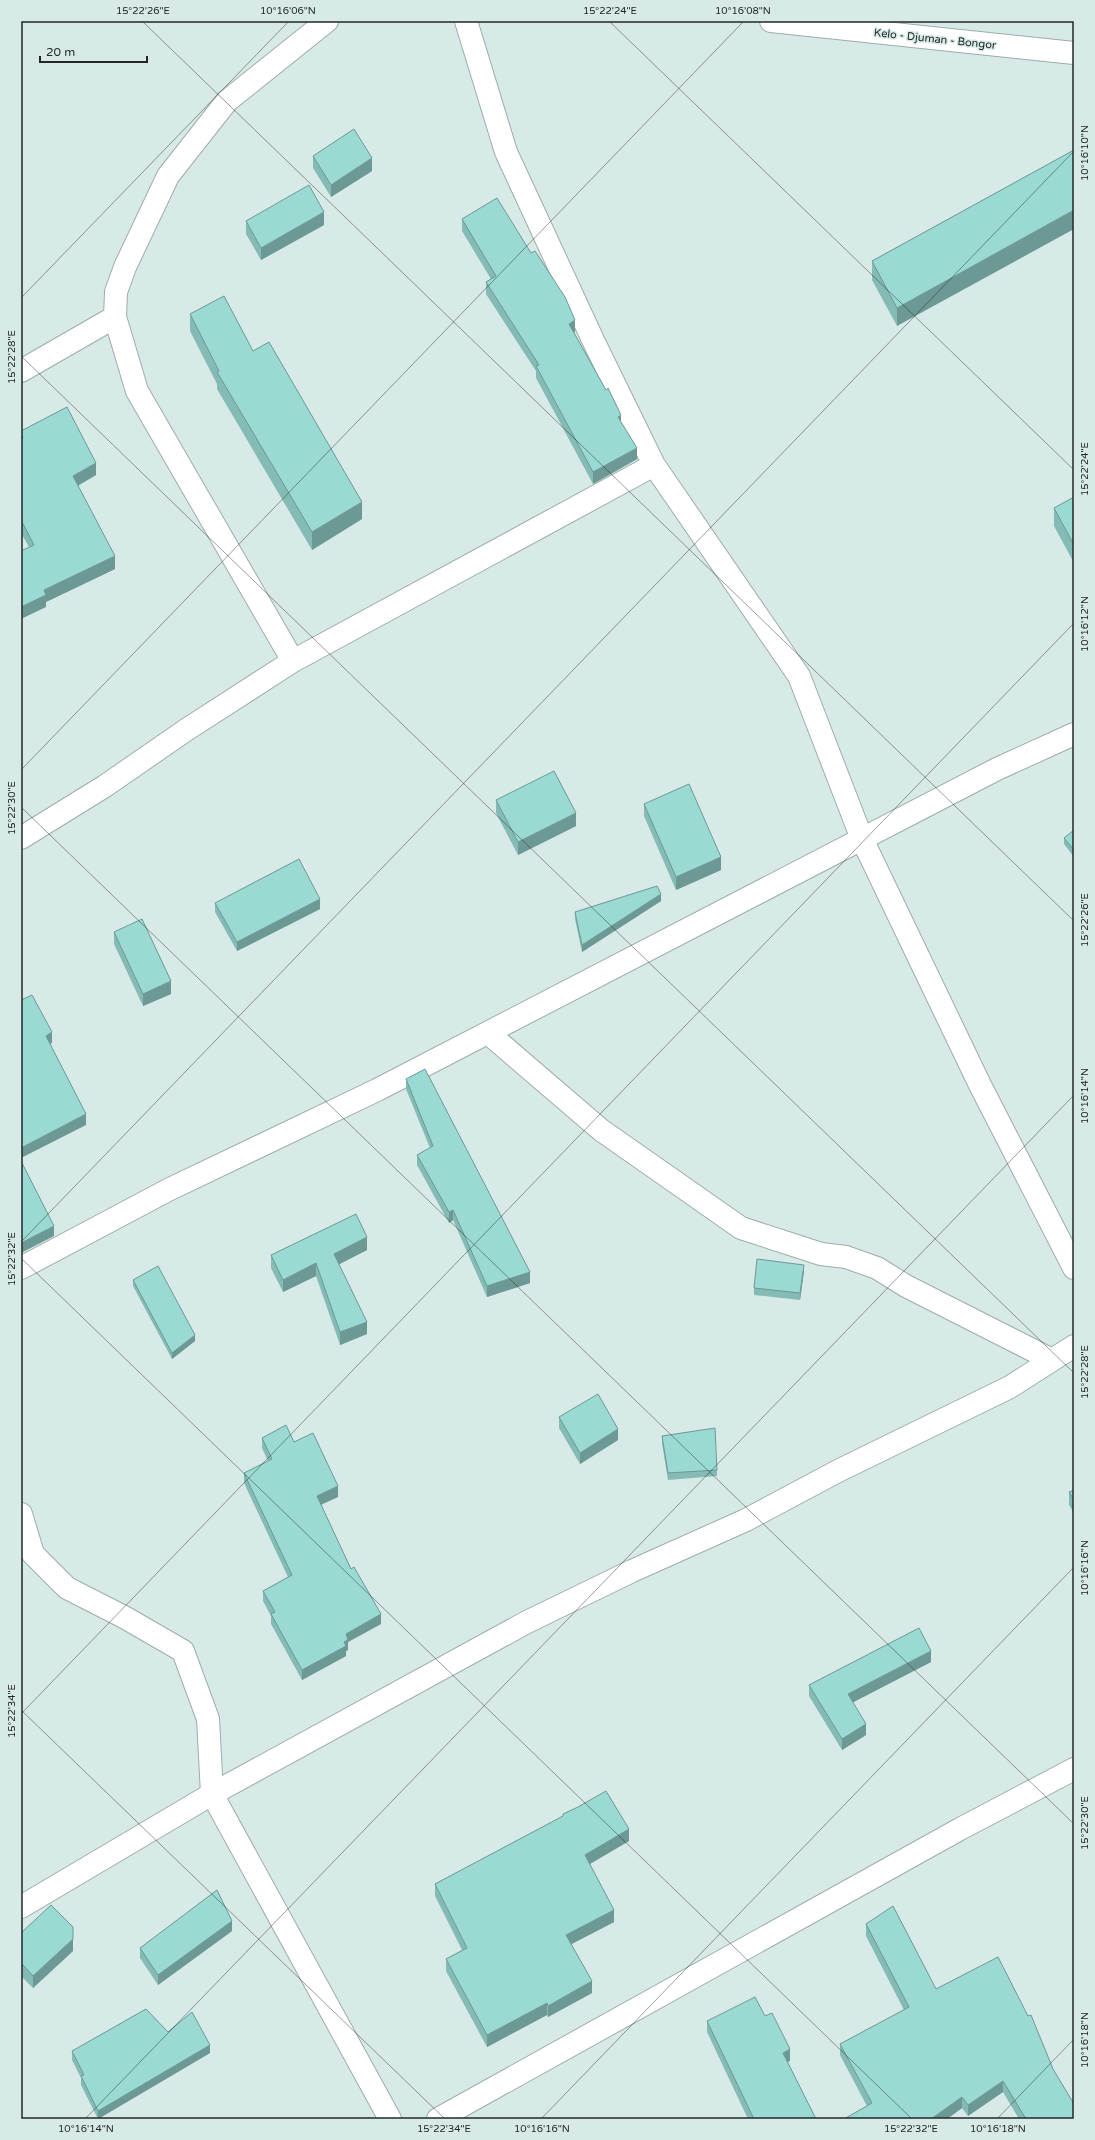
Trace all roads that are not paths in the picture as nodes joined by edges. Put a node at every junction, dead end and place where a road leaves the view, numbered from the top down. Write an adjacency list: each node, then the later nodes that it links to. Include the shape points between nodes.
1 (327, 21): 5 (main road, via 227,101 168,176 125,267 116,292)
2 (466, 21): 7 (main road, via 506,152)
3 (771, 21): 4 (main road, Kelo - Djuman - Bongor)
4 (1074, 53)
5 (115, 317): 6 (main road); 8 (main road, via 137,392)
6 (21, 371)
7 (654, 465): 8 (main road); 11 (main road, via 799,676)
8 (293, 661): 10 (main road, via 105,786)
9 (1074, 734): 11 (main road, via 998,769)
10 (21, 838)
11 (862, 839): 12 (main road); 14 (main road, via 980,1085)
12 (488, 1033): 13 (main road, via 377,1090 168,1190); 16 (main road, via 601,1130 741,1228 821,1254 846,1257 876,1268 906,1286)
13 (21, 1268)
14 (1074, 1268)
15 (1074, 1346): 16 (main road)
16 (1052, 1360): 19 (main road, via 1010,1387 838,1471 746,1520 527,1622)
17 (21, 1514): 19 (main road, via 33,1554 67,1588 124,1617 183,1652 208,1719)
18 (1074, 1769): 22 (main road, via 960,1828)
19 (212, 1794): 20 (main road); 21 (main road)
20 (21, 1907)
21 (390, 2119)
22 (438, 2119)

